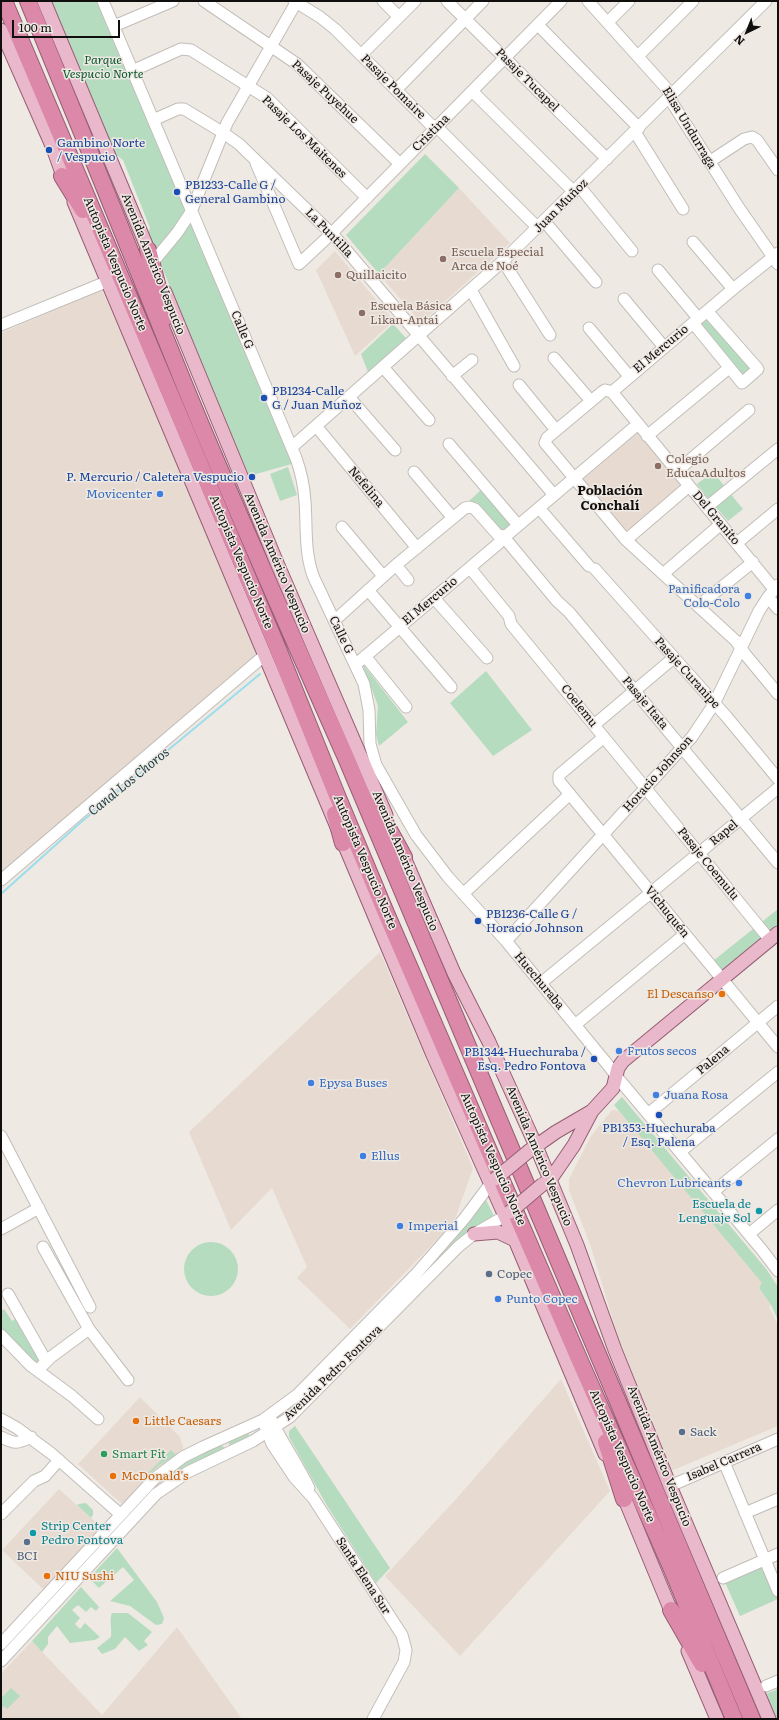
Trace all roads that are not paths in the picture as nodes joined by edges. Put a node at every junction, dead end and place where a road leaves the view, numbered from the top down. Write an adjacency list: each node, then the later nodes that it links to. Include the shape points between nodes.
1 (4, 1): 52 (highway, Autopista Vespucio Norte)
2 (28, 1): 75 (highway, Autopista Vespucio Norte)
3 (44, 1): 50 (main road, Avenida Américo Vespucio)
4 (103, 1): 21 (street, Calle G)
5 (173, 1): 21 (street)
6 (204, 1): 23 (street, Pasaje Puyehue)
7 (296, 1): 23 (street); 24 (street, Pasaje Pomaire, via 327,22)
8 (383, 1): 17 (street)
9 (415, 1): 17 (street)
10 (447, 1): 18 (street, Pasaje Tucapel)
11 (483, 1): 18 (street)
12 (561, 1): 20 (street, Cristina)
13 (588, 1): 19 (street, Elisa Undurraga)
14 (629, 1): 19 (street)
15 (693, 1): 25 (street)
16 (766, 1): 31 (street, Juan Muñoz)
17 (399, 17): 24 (street)
18 (465, 19): 26 (street, Pasaje Tucapel); 29 (street)
19 (608, 22): 25 (street, Elisa Undurraga)
20 (538, 25): 26 (street, Cristina); 34 (street)
21 (114, 26): 27 (street, Calle G)
22 (1, 30): 41 (main road, via 53,148)
23 (271, 47): 28 (street); 39 (street, Pasaje Puyehue, via 303,69)
24 (361, 55): 29 (street, Pasaje Pomaire)
25 (638, 56): 31 (street, Elisa Undurraga, via 667,89)
26 (505, 58): 30 (street, Cristina); 37 (street, Pasaje Tucapel)
27 (132, 71): 28 (street, Pasaje Los Maitenes, via 181,49 187,49); 32 (street, Calle G)
28 (248, 86): 35 (street); 43 (street, Pasaje Los Maitenes, via 274,105)
29 (396, 90): 33 (street, Pasaje Pomaire)
30 (472, 92): 33 (street, Cristina); 42 (street)
31 (670, 96): 34 (street, Juan Muñoz); 38 (street, Elisa Undurraga)
32 (153, 120): 35 (street, La Puntilla, via 181,108); 45 (street, Calle G)
33 (436, 128): 39 (street, Cristina); 46 (street, Pasaje Pomaire)
34 (637, 130): 37 (street, Juan Muñoz); 44 (street)
35 (222, 132): 36 (street, La Puntilla); 45 (street)
36 (254, 159): 47 (street, La Puntilla); 47 (street, Cristina, via 299,264)
37 (607, 159): 42 (street, Juan Muñoz)
38 (709, 162): 40 (street, via 744,139 752,137 757,140); 51 (street, Elisa Undurraga)
39 (400, 164): 43 (street, Cristina)
40 (778, 170)
41 (62, 176): 52 (highway); 55 (main road)
42 (577, 189): 46 (street, Juan Muñoz); 49 (street)
43 (367, 198): 47 (street, Cristina)
44 (683, 209)
45 (191, 212): 50 (street, via 177,233); 86 (street, Calle G)
46 (542, 225): 53 (street, Juan Muñoz); 56 (street, Pasaje Pomaire)
47 (332, 234): 65 (street, La Puntilla)
48 (693, 242): 57 (street)
49 (632, 251)
50 (151, 256): 75 (highway); 142 (main road, Avenida Américo Vespucio, via 277,563)
51 (776, 258): 57 (street, El Mercurio)
52 (113, 259): 129 (highway, Autopista Vespucio Norte)
53 (503, 261): 58 (street, Juan Muñoz); 64 (street)
54 (658, 270): 61 (street)
55 (106, 282): 62 (street); 119 (main road)
56 (596, 282)
57 (733, 289): 60 (street, El Mercurio)
58 (471, 290): 65 (street, Juan Muñoz); 69 (street)
59 (624, 299): 66 (street)
60 (707, 311): 61 (street, El Mercurio); 71 (street, via 758,370 742,383)
61 (696, 320): 66 (street, El Mercurio); 71 (street)
62 (1, 324)
63 (589, 328): 73 (street)
64 (550, 335)
65 (418, 336): 70 (street, Juan Muñoz); 72 (street, La Puntilla)
66 (664, 347): 73 (street, El Mercurio)
67 (554, 358): 78 (street)
68 (472, 360): 72 (street)
69 (514, 366)
70 (383, 367): 77 (street, Juan Muñoz); 80 (street)
71 (729, 368): 84 (street)
72 (452, 376): 93 (street, La Puntilla)
73 (629, 376): 76 (street, El Mercurio)
74 (519, 385): 83 (street)
75 (185, 386): 133 (highway, Autopista Vespucio Norte)
76 (612, 392): 78 (street, El Mercurio, via 605,390); 81 (street, Del Granito)
77 (349, 397): 82 (street, Juan Muñoz); 88 (street)
78 (592, 401): 83 (street, El Mercurio)
79 (749, 410): 89 (street)
80 (429, 420)
81 (638, 424): 84 (street, Del Granito); 91 (street, El Mercurio)
82 (316, 426): 86 (street, Juan Muñoz); 104 (street, Nefelina)
83 (556, 430): 91 (street, El Mercurio, via 545,441 546,445)
84 (647, 436): 89 (street, Del Granito)
85 (450, 444): 99 (street)
86 (292, 447): 116 (street, Calle G, via 304,490 309,562)
87 (778, 448): 94 (street)
88 (395, 450)
89 (677, 471): 92 (street, Del Granito)
90 (414, 472): 97 (street)
91 (574, 478): 93 (street, El Mercurio); 102 (street)
92 (689, 486): 94 (street, Del Granito); 102 (street)
93 (554, 496): 95 (street, El Mercurio)
94 (707, 507): 98 (street, Del Granito)
95 (539, 508): 99 (street, El Mercurio); 122 (street, Pasaje Curanipe)
96 (778, 509): 103 (street)
97 (453, 518): 101 (street, via 465,508 473,508 496,533); 104 (street)
98 (722, 524): 103 (street, Del Granito); 108 (street)
99 (518, 525): 101 (street, El Mercurio)
100 (342, 527): 109 (street)
101 (503, 536): 107 (street, El Mercurio, via 499,543); 125 (street, Pasaje Itata)
102 (626, 540): 108 (street)
103 (737, 543): 105 (street, Del Granito)
104 (417, 548): 106 (street)
105 (753, 562): 112 (street, Del Granito); 114 (street)
106 (396, 565): 109 (street); 110 (street)
107 (470, 568): 113 (street, El Mercurio); 130 (street, Coelemu)
108 (663, 574): 114 (street)
109 (383, 576): 111 (street)
110 (408, 580)
111 (368, 590): 116 (street); 117 (street)
112 (773, 590): 115 (street, Del Granito); 118 (street, Horacio Johnson)
113 (434, 598): 117 (street, El Mercurio); 121 (street)
114 (698, 606): 118 (street)
115 (778, 609)
116 (334, 621): 123 (street, Calle G)
117 (401, 626): 120 (street, El Mercurio); 124 (street)
118 (741, 647): 126 (street); 127 (street, Horacio Johnson)
119 (265, 655): 140 (main road); 144 (street)
120 (365, 656): 123 (street, El Mercurio); 128 (street)
121 (486, 658)
122 (674, 659): 125 (street); 127 (street, Pasaje Curanipe)
123 (355, 665): 146 (street, Huechuraba, via 366,694 370,744 376,765 420,841)
124 (451, 687)
125 (635, 691): 130 (street); 132 (street, Pasaje Itata)
126 (778, 694)
127 (714, 704): 132 (street, Horacio Johnson); 134 (street, Pasaje Curanipe)
128 (406, 707)
129 (305, 712): 140 (highway); 183 (highway, Autopista Vespucio Norte, via 386,913)
130 (594, 725): 131 (street, Coelemu)
131 (604, 737): 136 (street, Coelemu); 137 (street, Vichuquén, via 558,777)
132 (683, 748): 136 (street, Horacio Johnson); 138 (street, Pasaje Itata)
133 (347, 760): 142 (highway); 212 (highway, Autopista Vespucio Norte)
134 (778, 779)
135 (778, 788): 138 (street, Rapel)
136 (646, 789): 139 (street, Horacio Johnson); 141 (street, Pasaje Coemulu)
137 (570, 794): 139 (street, Vichuquén); 146 (street)
138 (741, 819): 141 (street, Rapel); 143 (street, Pasaje Itata)
139 (603, 835): 145 (street, Vichuquén); 149 (street, Horacio Johnson)
140 (343, 843): 166 (main road, via 436,1062)
141 (699, 854): 145 (street, Rapel); 148 (street, Pasaje Coemulu)
142 (404, 857): 160 (main road, Avenida Américo Vespucio, via 454,973)
143 (778, 863)
144 (1, 880)
145 (651, 893): 147 (street, Vichuquén); 151 (street, Rapel)
146 (463, 894): 149 (street, Huechuraba)
147 (685, 934): 150 (street, Vichuquén); 154 (street)
148 (774, 936): 150 (main road, Avenida Pedro Fontova)
149 (506, 941): 151 (street, Huechuraba)
150 (722, 979): 153 (street, Vichuquén); 157 (main road, Avenida Pedro Fontova, via 625,1059 618,1068)
151 (541, 983): 154 (street, Huechuraba)
152 (778, 1006): 153 (street, Palena)
153 (758, 1023): 155 (street, Vichuquén); 159 (street, Palena)
154 (575, 1025): 157 (street, Huechuraba)
155 (778, 1047)
156 (778, 1072): 165 (street)
157 (616, 1077): 158 (main road, Avenida Pedro Fontova, via 613,1088); 159 (street, Huechuraba)
158 (592, 1111): 161 (main road, Avenida Pedro Fontova); 167 (main road, Avenida Pedro Fontova, via 574,1145)
159 (648, 1114): 165 (street, Huechuraba)
160 (525, 1121): 161 (main road, via 540,1131); 164 (main road, Avenida Américo Vespucio)
161 (556, 1132): 164 (main road, Avenida Pedro Fontova)
162 (1, 1136): 169 (street)
163 (778, 1139): 168 (street)
164 (533, 1149): 166 (main road, Avenida Pedro Fontova, bridge); 167 (main road, Avenida Américo Vespucio)
165 (680, 1152): 168 (street, Huechuraba)
166 (493, 1181): 171 (main road); 186 (street, Avenida Pedro Fontova, via 416,1274 309,1384 285,1406)
167 (546, 1182): 171 (main road, Avenida Pedro Fontova, bridge); 198 (main road, Avenida Américo Vespucio, via 578,1244 615,1350)
168 (713, 1192): 174 (street, Huechuraba)
169 (39, 1208): 172 (street); 179 (street)
170 (778, 1210): 174 (street)
171 (507, 1214): 173 (street, Avenida Pedro Fontova); 175 (main road)
172 (1, 1229)
173 (474, 1234): 175 (main road, via 498,1232); 189 (street, Avenida Pedro Fontova, via 458,1247 299,1409)
174 (749, 1234): 177 (street, Huechuraba)
175 (515, 1240): 199 (main road)
176 (43, 1247): 180 (street)
177 (778, 1271)
178 (8, 1294): 182 (street)
179 (90, 1307)
180 (89, 1329): 182 (street); 185 (street)
181 (1, 1335): 184 (street)
182 (46, 1361): 184 (street)
183 (580, 1361): 199 (highway); 214 (highway, Autopista Vespucio Norte, via 671,1567)
184 (37, 1369): 188 (street)
185 (128, 1380)
186 (266, 1418): 189 (street, Santa Elena Sur); 193 (street, Avenida Pedro Fontova)
187 (1, 1419): 191 (street)
188 (98, 1419)
189 (271, 1431): 194 (street, Avenida Pedro Fontova); 215 (street, Santa Elena Sur, via 302,1473 313,1498 405,1643 406,1656 401,1668)
190 (1, 1436): 191 (street, via 19,1443)
191 (31, 1437): 195 (street)
192 (778, 1439): 196 (street, Isabel Carrera)
193 (218, 1440): 194 (street, via 226,1446); 203 (street, Avenida Pedro Fontova, via 183,1457 165,1470)
194 (223, 1456): 210 (street, Avenida Pedro Fontova, via 188,1472 156,1494)
195 (56, 1457): 197 (street, via 42,1468); 197 (street, via 45,1476); 203 (street)
196 (724, 1462): 198 (street, Isabel Carrera); 201 (street)
197 (34, 1481): 202 (street)
198 (670, 1486): 218 (main road, Avenida Américo Vespucio)
199 (624, 1499): 208 (main road)
200 (778, 1499): 201 (street)
201 (746, 1513): 205 (street)
202 (1, 1514)
203 (120, 1514): 209 (street, Avenida Pedro Fontova)
204 (778, 1554): 205 (street)
205 (765, 1560): 206 (street); 207 (street)
206 (724, 1578)
207 (778, 1591)
208 (671, 1610): 214 (highway)
209 (1, 1644)
210 (1, 1661)
211 (778, 1681): 213 (street)
212 (737, 1684): 216 (highway, Autopista Vespucio Norte); 217 (highway)
213 (766, 1686)
214 (728, 1718)
215 (373, 1719)
216 (752, 1719)
217 (757, 1719)
218 (768, 1719)

